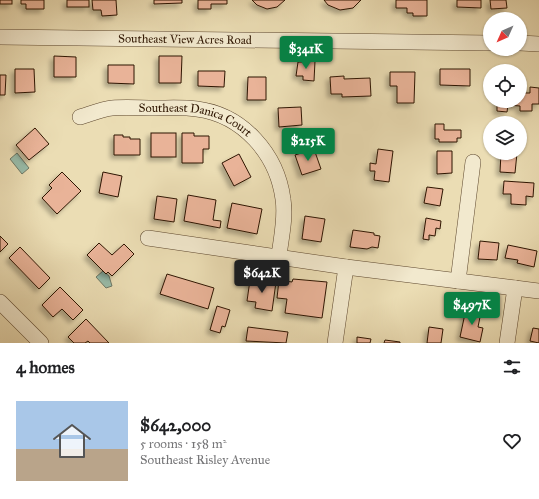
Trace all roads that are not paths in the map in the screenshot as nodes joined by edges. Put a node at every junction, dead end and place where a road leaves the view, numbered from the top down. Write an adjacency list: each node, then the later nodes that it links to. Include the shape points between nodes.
1 (0, 37): 2 (street, Southeast View Acres Road)
2 (483, 43)
3 (527, 44): 4 (street)
4 (539, 44)
5 (80, 117): 8 (street, Southeast Danica Court, via 112,108 178,108 204,110 230,119 262,146 281,187 284,213)
6 (474, 162): 10 (street)
7 (148, 238): 8 (street)
8 (279, 256): 9 (street)
9 (346, 267): 10 (street); 15 (street)
10 (458, 281): 11 (street)
11 (515, 288): 12 (street); 16 (street)
12 (539, 291)
13 (0, 302): 14 (street)
14 (41, 343)
15 (336, 343)
16 (507, 343)

